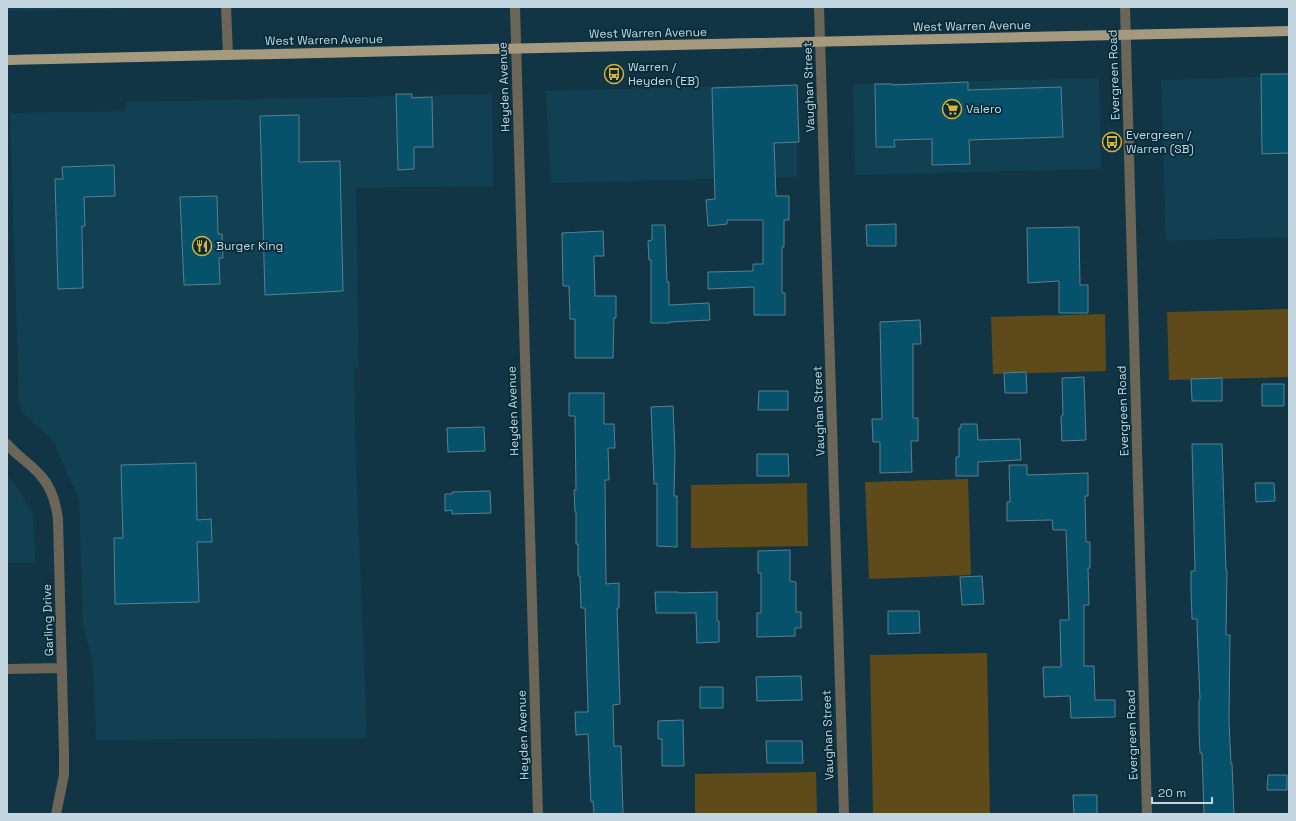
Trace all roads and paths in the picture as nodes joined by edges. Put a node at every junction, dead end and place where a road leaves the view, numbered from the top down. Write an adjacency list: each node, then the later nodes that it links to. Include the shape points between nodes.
1 (226, 7): 9 (street)
2 (515, 7): 8 (street, Heyden Avenue)
3 (819, 7): 7 (street, Vaughan Street)
4 (1125, 7): 6 (street, Evergreen Road)
5 (1289, 31): 6 (main road, West Warren Avenue)
6 (1125, 35): 7 (main road, West Warren Avenue); 17 (street, Evergreen Road)
7 (820, 42): 8 (main road, West Warren Avenue); 16 (street, Vaughan Street)
8 (516, 48): 9 (main road, West Warren Avenue); 15 (street, Heyden Avenue)
9 (228, 55): 10 (main road, West Warren Avenue)
10 (7, 60)
11 (7, 444): 12 (street, Garling Drive, via 42,476 56,503)
12 (62, 668): 13 (street); 14 (street, Garling Drive, via 64,775)
13 (7, 669)
14 (56, 814)
15 (538, 814)
16 (844, 814)
17 (1147, 814)

